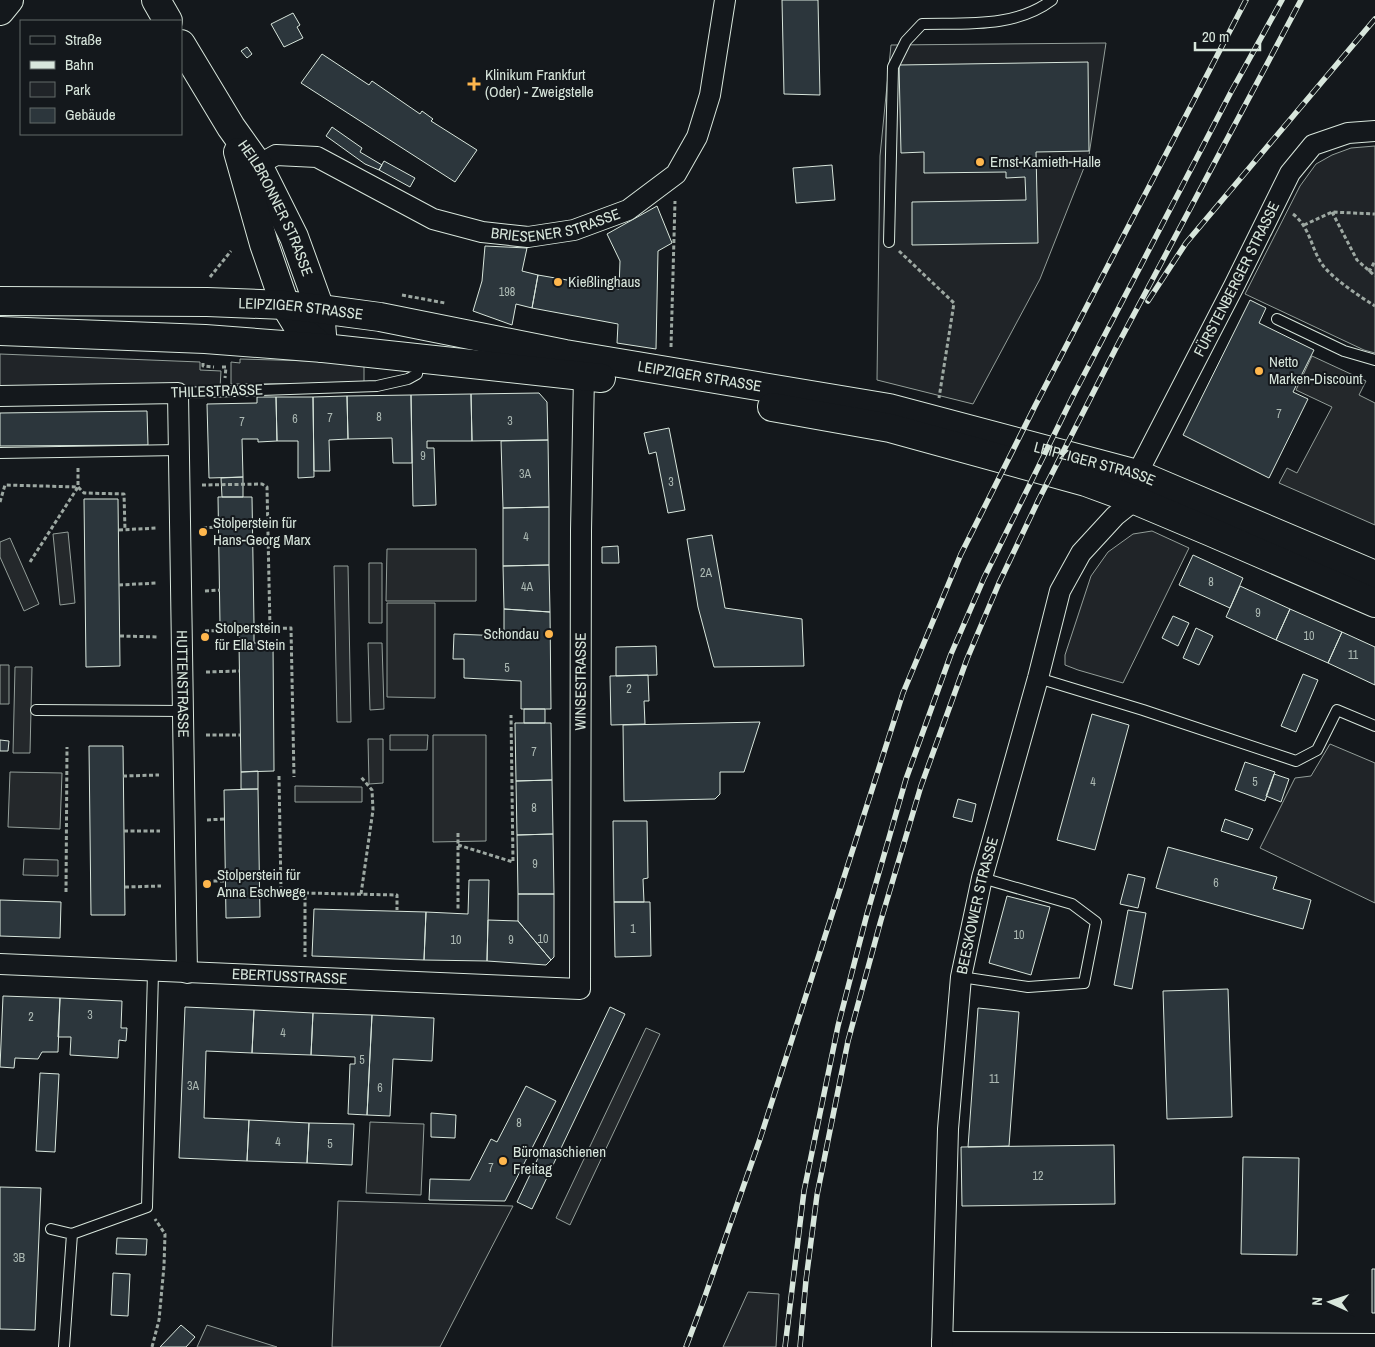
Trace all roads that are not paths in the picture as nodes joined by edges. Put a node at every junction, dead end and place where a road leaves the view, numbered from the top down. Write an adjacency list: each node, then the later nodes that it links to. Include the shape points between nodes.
1 (9, 0): 5 (main road)
2 (156, 0): 6 (main road)
3 (725, 0): 10 (street, BRIESENER STRASSE, via 710,95 697,137 676,174 628,210 574,230 528,237 482,232 433,219 317,157 276,155)
4 (1052, 0): 11 (lane, via 1040,9 1002,22 922,24 906,41 893,67)
5 (0, 11)
6 (167, 20)
7 (182, 46): 8 (main road, HEILBRONNER STRASSE)
8 (231, 127): 10 (main road, HEILBRONNER STRASSE); 13 (main road, HEILBRONNER STRASSE)
9 (1375, 130): 25 (street, FÜRSTENBERGER STRASSE, via 1348,133 1313,145 1290,173)
10 (258, 165): 14 (main road, HEILBRONNER STRASSE, via 294,237)
11 (889, 242)
12 (0, 301): 13 (main road, LEIPZIGER STRASSE)
13 (285, 305): 14 (main road, LEIPZIGER STRASSE); 17 (main road, HEILBRONNER STRASSE, via 299,328)
14 (320, 310): 17 (main road, HEILBRONNER STRASSE); 25 (main road, LEIPZIGER STRASSE, via 380,317 565,354 889,408)
15 (1277, 319): 19 (lane, via 1344,352)
16 (0, 331): 17 (main road, LEIPZIGER STRASSE, via 205,339)
17 (323, 348): 18 (main road, LEIPZIGER STRASSE)
18 (419, 358): 20 (main road, LEIPZIGER STRASSE); 21 (lane, THILESTRASSE, via 416,374 377,386)
19 (1375, 360)
20 (584, 375): 25 (main road, LEIPZIGER STRASSE, via 890,428 1086,482); 37 (street, WINSESTRASSE)
21 (178, 393): 22 (street, THILESTRASSE); 23 (street, HUTTENSTRASSE)
22 (0, 396)
23 (179, 450): 24 (lane); 30 (street, HUTTENSTRASSE)
24 (0, 453)
25 (1136, 487): 26 (main road, LEIPZIGER STRASSE); 27 (main road, LEIPZIGER STRASSE); 28 (street, BEESKOWER STRASSE, via 1081,553 1060,591)
26 (1375, 575)
27 (1375, 603)
28 (1038, 678): 31 (lane, via 1296,761 1317,750 1337,710); 32 (street, BEESKOWER STRASSE)
29 (36, 710): 30 (lane)
30 (183, 711): 35 (street, HUTTENSTRASSE)
31 (1375, 726)
32 (982, 878): 36 (street, BEESKOWER STRASSE); 36 (lane, via 1072,904 1096,922 1084,983 1028,987)
33 (0, 964): 34 (street, EBERTUSSTRASSE)
34 (153, 972): 35 (street, EBERTUSSTRASSE); 39 (lane, via 147,1207)
35 (187, 973): 37 (street, EBERTUSSTRASSE)
36 (961, 977): 40 (street, BEESKOWER STRASSE, via 948,1129)
37 (580, 989)
38 (51, 1229): 39 (lane)
39 (72, 1234): 42 (lane)
40 (942, 1344): 41 (street)
41 (1375, 1344)
42 (64, 1347)

